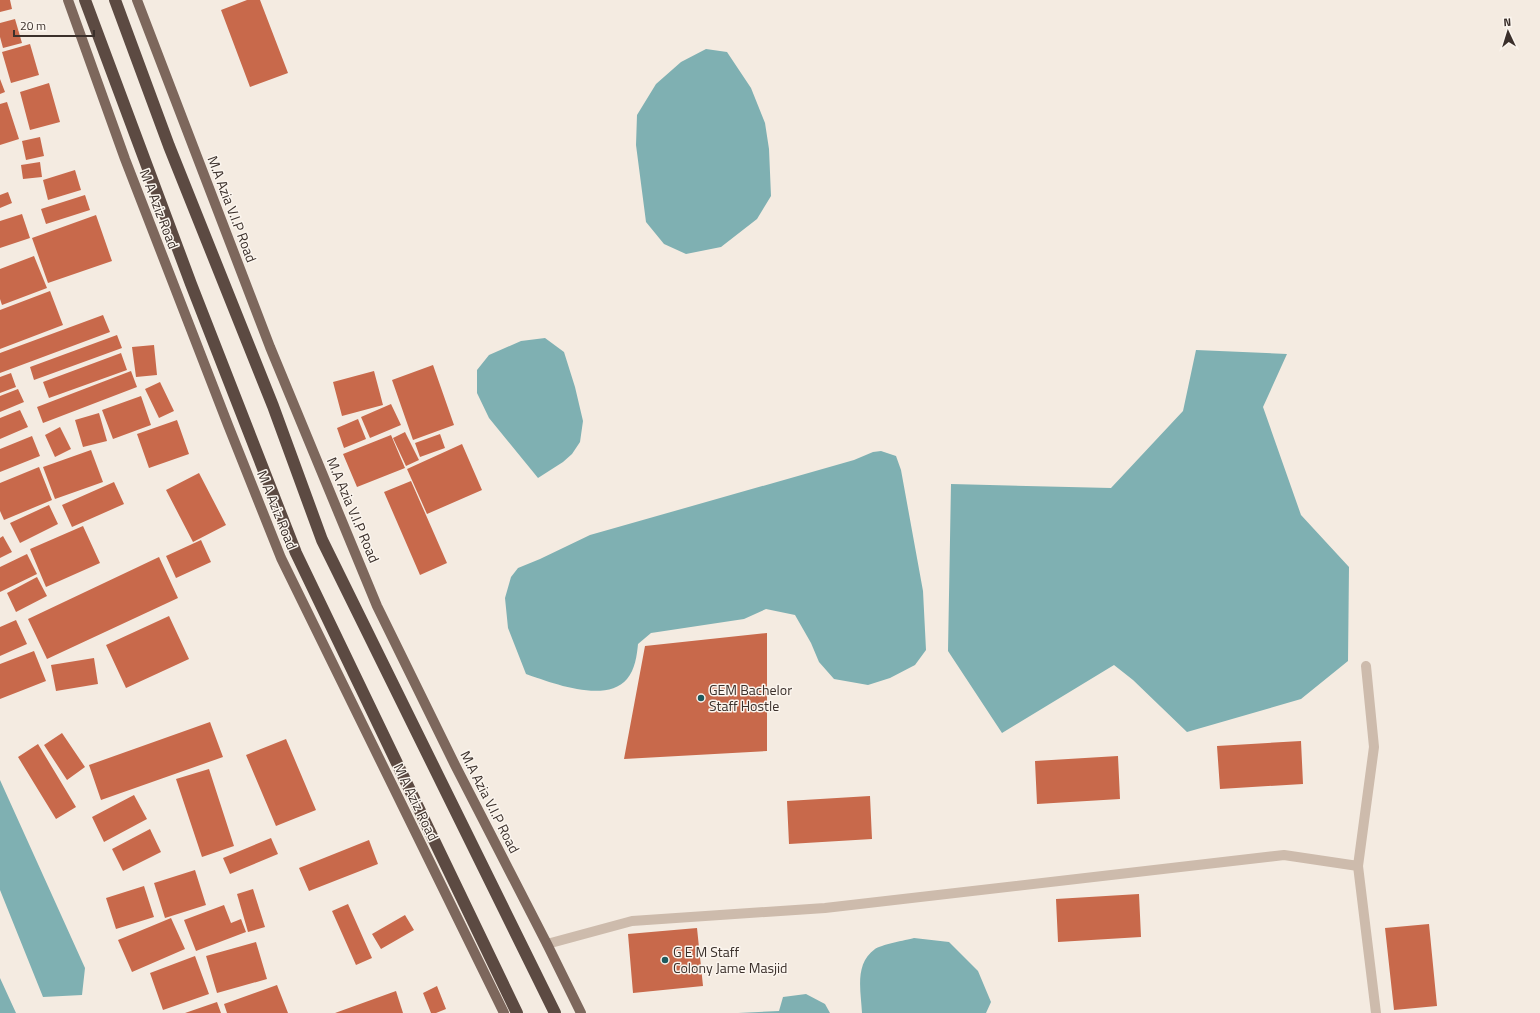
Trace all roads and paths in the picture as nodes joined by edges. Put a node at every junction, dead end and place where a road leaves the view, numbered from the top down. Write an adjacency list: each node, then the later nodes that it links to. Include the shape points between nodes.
1 (68, 0): 8 (main road, M A Aziz Road, via 137,189 281,558)
2 (85, 0): 9 (highway, via 191,284 296,553)
3 (115, 0): 10 (highway, via 169,146 273,406 322,540)
4 (137, 0): 7 (main road, M.A Azia V.I.P Road, via 270,347 377,606)
5 (1366, 666): 6 (street, via 1374,747)
6 (1358, 866): 7 (street, via 1284,855 825,908 632,921); 12 (street)
7 (547, 944): 11 (main road, M.A Azia V.I.P Road)
8 (504, 1013)
9 (517, 1013)
10 (554, 1013)
11 (581, 1013)
12 (1376, 1013)

